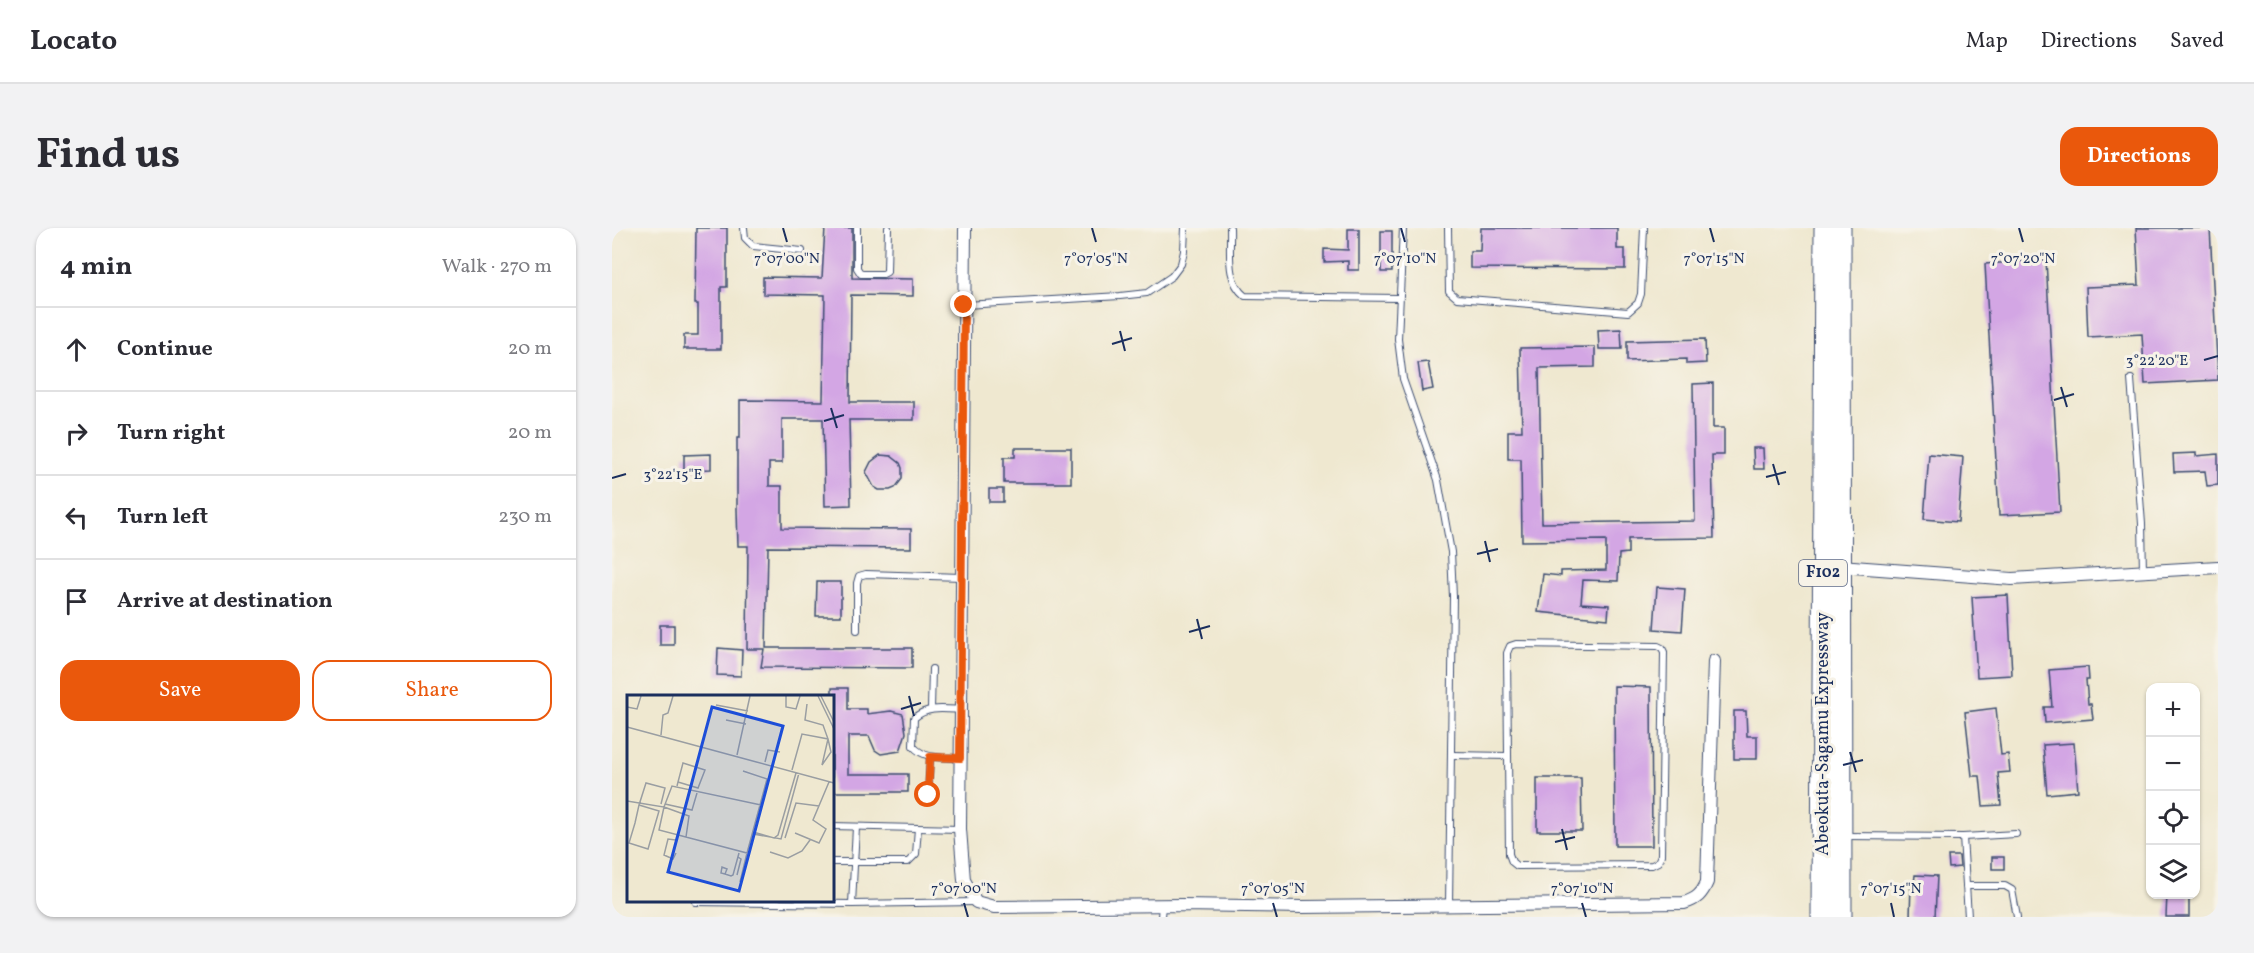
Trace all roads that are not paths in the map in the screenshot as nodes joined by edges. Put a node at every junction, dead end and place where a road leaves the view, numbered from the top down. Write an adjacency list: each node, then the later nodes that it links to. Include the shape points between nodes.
1 (744, 228): 12 (lane, via 745,238 753,246)
2 (857, 228): 3 (lane, via 857,268 861,274 883,274 887,272)
3 (888, 228)
4 (965, 228): 14 (street)
5 (1185, 228): 14 (lane, via 1181,264 1172,276 1147,293)
6 (1230, 228): 13 (lane, via 1231,277 1245,296)
7 (1403, 228): 13 (lane)
8 (1448, 228): 9 (lane, via 1449,291 1457,298 1628,312 1641,294)
9 (1644, 228)
10 (1825, 228): 45 (highway, Abeokuta-Sagamu Expressway / F102)
11 (1840, 228): 16 (highway, Abeokuta-Sagamu Expressway / F102)
12 (802, 250)
13 (1399, 298): 25 (lane, via 1398,339 1403,379 1438,480 1451,552)
14 (964, 305): 19 (street)
15 (2131, 379): 18 (lane)
16 (1840, 567): 18 (street, via 2012,579); 35 (highway, Abeokuta-Sagamu Expressway / F102)
17 (2218, 567): 18 (street)
18 (2143, 571)
19 (962, 577): 20 (lane, via 859,576); 24 (street)
20 (857, 630)
21 (1714, 661): 43 (street, via 1707,882 1703,892 1684,903)
22 (932, 669): 23 (lane)
23 (931, 709): 24 (lane); 27 (lane, via 914,718 913,746)
24 (961, 710): 28 (street)
25 (1452, 755): 26 (lane); 43 (lane)
26 (1508, 756): 26 (lane, via 1510,646 1662,648 1658,862 1652,866 1517,866 1509,854)
27 (930, 757): 28 (lane); 29 (lane)
28 (960, 758): 33 (street)
29 (928, 795)
30 (834, 826): 31 (lane)
31 (856, 827): 32 (lane); 38 (lane)
32 (918, 828): 33 (lane); 38 (lane, via 916,854 908,861)
33 (960, 829): 41 (street, via 964,880)
34 (2016, 834): 36 (lane)
35 (1841, 836): 36 (lane); 46 (highway, Abeokuta-Sagamu Expressway / F102)
36 (1964, 837): 39 (lane)
37 (834, 862): 38 (lane)
38 (855, 862): 42 (lane)
39 (1966, 886): 47 (lane); 48 (lane, via 2005,886 2012,890)
40 (789, 902): 42 (lane)
41 (976, 902): 42 (lane); 44 (street, via 994,907)
42 (852, 904)
43 (1449, 906): 44 (street)
44 (1161, 911)
45 (1822, 917)
46 (1841, 917)
47 (1968, 917)
48 (2017, 917)

